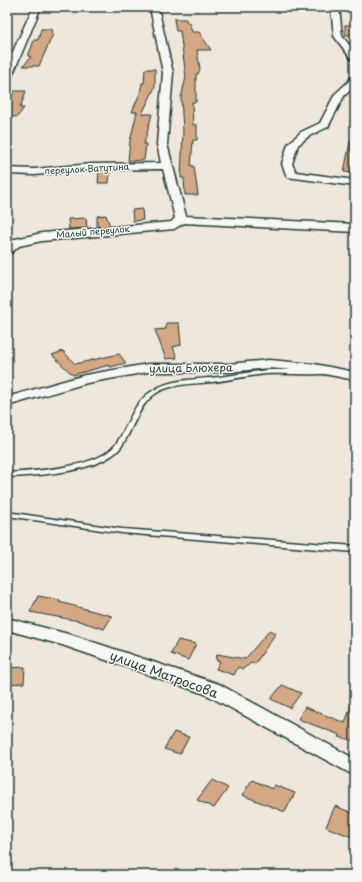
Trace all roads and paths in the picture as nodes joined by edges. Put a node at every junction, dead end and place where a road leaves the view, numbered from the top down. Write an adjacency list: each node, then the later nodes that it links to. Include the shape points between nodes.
1 (37, 7): 5 (street)
2 (154, 7): 7 (street, via 168,73 162,144)
3 (335, 7): 4 (street, via 338,36)
4 (355, 58)
5 (7, 76)
6 (355, 78): 9 (street, via 340,94 324,125 293,144 287,164 291,175)
7 (167, 166): 8 (street, переулок Ватутина); 10 (street)
8 (7, 171)
9 (355, 182)
10 (181, 219): 11 (street); 12 (street, Малый переулок, via 174,225)
11 (355, 228)
12 (39, 237): 13 (street); 14 (street, Малый переулок, via 15,243)
13 (7, 238)
14 (7, 250)
15 (335, 372): 16 (street, улица Блюхера); 17 (street, улица Блюхера, via 269,364 228,368 148,368 85,379); 18 (lane, via 275,372 178,382 154,392 144,401 119,446 111,454 66,469)
16 (355, 376)
17 (7, 402)
18 (7, 475)
19 (7, 514): 20 (lane, via 122,531)
20 (355, 549)
21 (7, 624): 22 (street, улица Матросова, via 66,640 212,689)
22 (355, 768)

